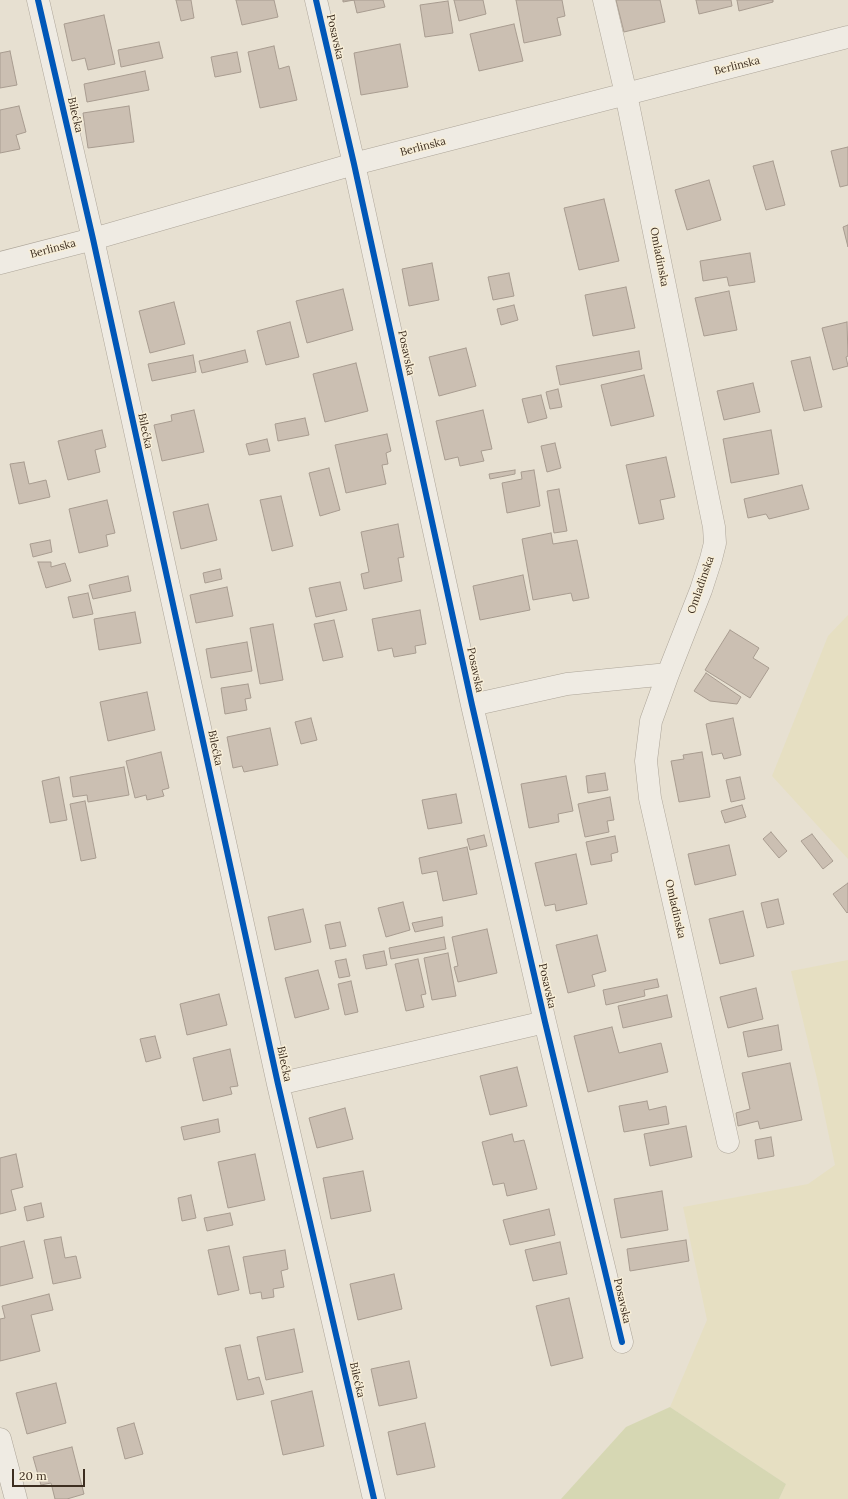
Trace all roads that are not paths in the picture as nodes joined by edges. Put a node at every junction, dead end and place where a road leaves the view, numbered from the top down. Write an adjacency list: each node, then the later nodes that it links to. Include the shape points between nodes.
1 (38, 0): 7 (street, Bilećka)
2 (316, 0): 6 (street, Posavska)
3 (604, 0): 5 (street, Omladinska)
4 (848, 37): 5 (street, Berlinska)
5 (626, 94): 6 (street, Berlinska); 9 (street, Omladinska, via 714,527 712,559)
6 (354, 164): 7 (street, Berlinska); 10 (street, Posavska)
7 (93, 239): 8 (street, Berlinska); 12 (street, Bilećka)
8 (0, 263)
9 (668, 674): 10 (street, via 567,684); 13 (street, Omladinska, via 651,721 646,761 650,798)
10 (472, 705): 11 (street, Posavska)
11 (545, 1022): 12 (street); 14 (street, Posavska)
12 (278, 1084): 17 (street, Bilećka)
13 (728, 1142)
14 (622, 1342)
15 (0, 1440): 16 (street)
16 (16, 1499)
17 (374, 1499)

